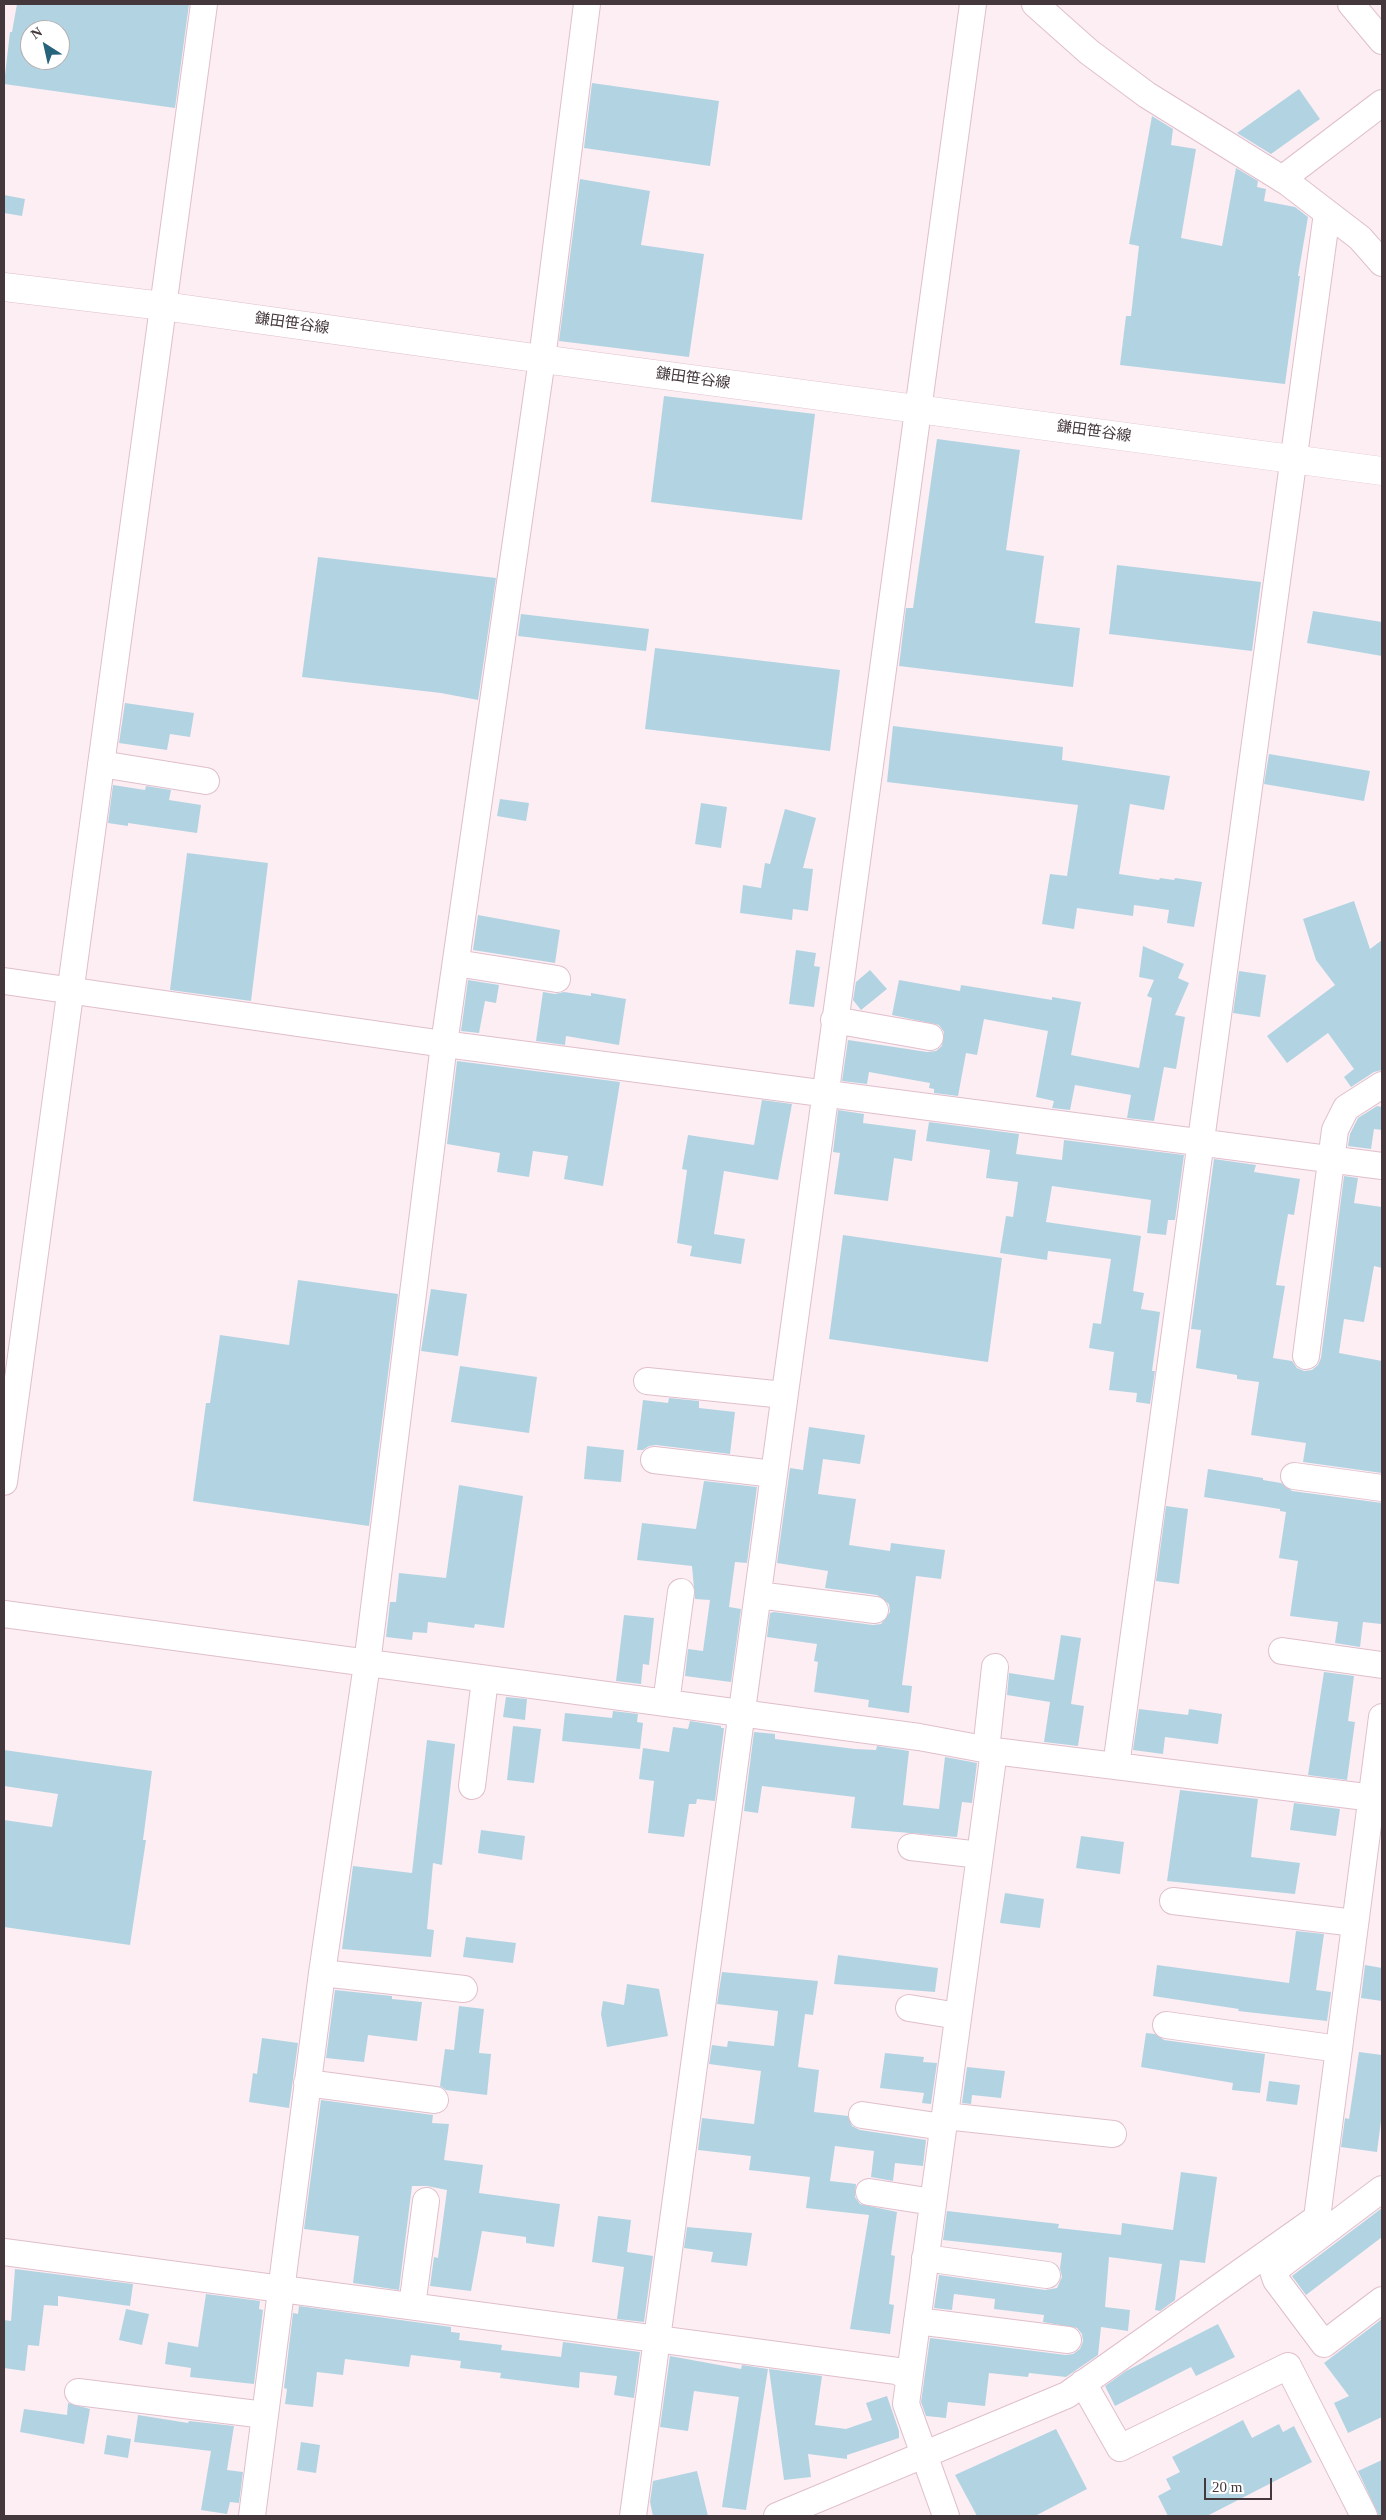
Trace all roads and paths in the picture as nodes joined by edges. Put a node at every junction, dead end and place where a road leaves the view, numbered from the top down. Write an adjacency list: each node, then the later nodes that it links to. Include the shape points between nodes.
1 (204, 4): 12 (street)
2 (587, 4): 13 (street)
3 (973, 4): 14 (street)
4 (1035, 4): 8 (street, via 1089,52 1147,95)
5 (1351, 4): 6 (street)
6 (1382, 42)
7 (1382, 103): 8 (street)
8 (1282, 179): 9 (street)
9 (1327, 213): 10 (street, via 1360,238); 15 (street)
10 (1382, 263)
11 (4, 287): 12 (street, 鎌田笹谷線)
12 (163, 306): 13 (street, 鎌田笹谷線); 17 (street)
13 (542, 359): 14 (street, 鎌田笹谷線); 19 (street)
14 (919, 409): 15 (street, 鎌田笹谷線); 23 (street)
15 (1294, 459): 16 (street, 鎌田笹谷線); 28 (street)
16 (1382, 471)
17 (101, 764): 18 (street); 22 (street)
18 (206, 781)
19 (456, 963): 20 (street); 25 (street)
20 (557, 979)
21 (4, 981): 22 (street)
22 (70, 989): 25 (street); 37 (street)
23 (834, 1020): 24 (street); 27 (street)
24 (930, 1037)
25 (444, 1044): 27 (street); 44 (street)
26 (1382, 1085): 29 (street, via 1343,1112 1336,1130)
27 (824, 1093): 28 (street); 33 (street)
28 (1201, 1142): 29 (street); 52 (street)
29 (1332, 1159): 30 (street); 31 (street)
30 (1382, 1166)
31 (1306, 1356)
32 (647, 1381): 33 (street)
33 (784, 1395): 35 (street)
34 (654, 1460): 35 (street)
35 (774, 1474): 40 (street)
36 (1294, 1476): 38 (street)
37 (4, 1482)
38 (1382, 1488)
39 (681, 1592): 48 (street)
40 (758, 1596): 41 (street); 49 (street)
41 (875, 1610)
42 (4, 1614): 44 (street)
43 (1282, 1651): 45 (street)
44 (367, 1664): 47 (street); 59 (street)
45 (1382, 1665)
46 (996, 1667): 51 (street)
47 (485, 1679): 48 (street); 53 (street)
48 (666, 1703): 49 (street)
49 (742, 1713): 51 (street); 81 (street)
50 (1382, 1716): 54 (street)
51 (990, 1750): 52 (street); 56 (street)
52 (1116, 1766): 54 (street)
53 (472, 1786)
54 (1377, 1799): 58 (street)
55 (911, 1847): 56 (street)
56 (980, 1855): 62 (street)
57 (1173, 1901): 58 (street)
58 (1355, 1923): 64 (street)
59 (322, 1973): 60 (street); 65 (street)
60 (464, 1989)
61 (909, 2008): 62 (street)
62 (958, 2016): 68 (street)
63 (1166, 2025): 64 (street)
64 (1339, 2049): 84 (street, via 1317,2218)
65 (307, 2083): 66 (street); 77 (street)
66 (435, 2100)
67 (862, 2116): 68 (street)
68 (944, 2122): 69 (street); 73 (street)
69 (1113, 2134)
70 (1382, 2189): 78 (street, via 1273,2271 1276,2280 1324,2344)
71 (869, 2192): 73 (street)
72 (426, 2201): 79 (street)
73 (933, 2202): 75 (street)
74 (4, 2252): 77 (street)
75 (925, 2258): 76 (street); 80 (street)
76 (1047, 2275)
77 (282, 2289): 79 (street); 86 (street)
78 (1382, 2300)
79 (412, 2306): 81 (street)
80 (917, 2321): 82 (street); 83 (street)
81 (658, 2338): 83 (street, via 897,2371); 89 (street)
82 (1068, 2340)
83 (909, 2378): 87 (street, via 906,2404)
84 (1082, 2383): 87 (street, via 1067,2395); 92 (street, via 1120,2448 1288,2366)
85 (78, 2392): 86 (street)
86 (265, 2415): 88 (street)
87 (923, 2453): 90 (street); 91 (street)
88 (252, 2516)
89 (633, 2516)
90 (777, 2516)
91 (946, 2516)
92 (1364, 2516)

